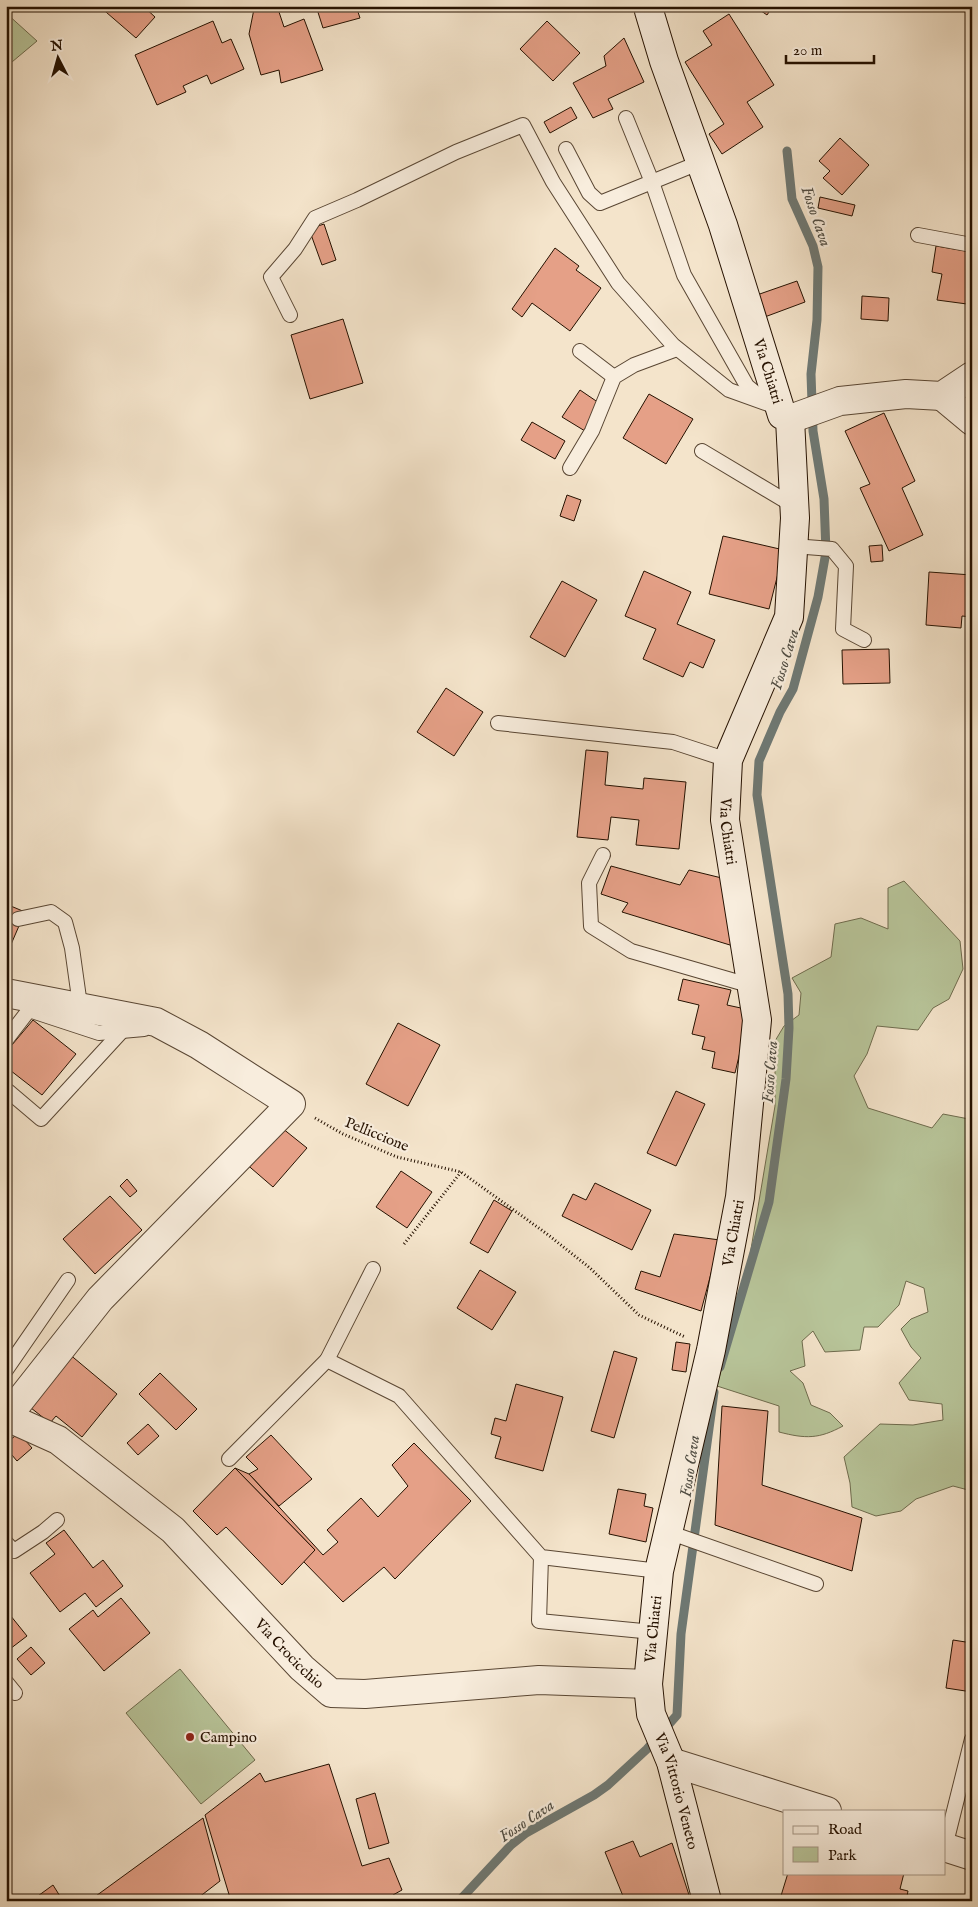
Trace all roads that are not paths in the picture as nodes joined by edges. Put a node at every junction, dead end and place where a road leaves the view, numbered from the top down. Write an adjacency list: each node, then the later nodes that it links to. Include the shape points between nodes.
1 (648, 8): 4 (street, Via Chiatri)
2 (626, 118): 5 (lane)
3 (566, 149): 5 (lane, via 589,193 600,203)
4 (701, 162): 5 (lane); 14 (street, Via Chiatri)
5 (652, 182): 14 (lane, via 684,276 747,386)
6 (918, 235): 7 (lane)
7 (972, 245)
8 (290, 315): 9 (lane, via 271,277 315,218 456,152 523,125 553,182 618,283)
9 (677, 349): 12 (lane, via 634,365); 14 (lane, via 729,390)
10 (580, 351): 12 (lane)
11 (972, 376): 13 (street)
12 (614, 377): 17 (lane, via 592,431)
13 (942, 396): 14 (street, via 906,394 840,401); 15 (street)
14 (786, 414): 18 (street, Via Chiatri)
15 (972, 421)
16 (702, 451): 18 (lane)
17 (570, 468)
18 (794, 506): 19 (street, Via Chiatri)
19 (802, 547): 20 (lane, via 832,549 846,566 843,629); 22 (street, Via Chiatri, via 789,617)
20 (864, 640)
21 (498, 723): 22 (lane, via 673,742)
22 (728, 760): 25 (street, Via Chiatri, via 725,820)
23 (603, 855): 25 (lane, via 589,883 590,926 631,952)
24 (18, 919): 27 (lane, via 51,912 65,922 79,998)
25 (752, 986): 39 (street, Via Chiatri, via 757,1020 740,1197)
26 (6, 992): 27 (street)
27 (87, 1009): 28 (street)
28 (156, 1022): 29 (lane, via 145,1028); 36 (street, via 199,1045 291,1104 100,1299)
29 (122, 1031): 30 (lane, via 99,1033 30,1010); 31 (lane, via 41,1119)
30 (6, 1040)
31 (8, 1091)
32 (373, 1269): 34 (lane)
33 (68, 1280): 35 (lane)
34 (327, 1360): 37 (lane); 41 (lane, via 399,1396)
35 (6, 1370)
36 (7, 1417): 45 (street, Via Crocicchio, via 58,1440 173,1530 302,1668 331,1692 365,1694 539,1680)
37 (229, 1459)
38 (56, 1520): 40 (lane, via 14,1551)
39 (674, 1534): 42 (street, Via Chiatri); 43 (lane)
40 (6, 1543)
41 (541, 1557): 42 (lane); 44 (lane, via 539,1621)
42 (659, 1571): 44 (street, Via Chiatri)
43 (816, 1584)
44 (653, 1632): 45 (street, Via Chiatri)
45 (648, 1684): 47 (street, Via Vittorio Veneto, via 651,1714)
46 (972, 1739): 49 (lane)
47 (668, 1755): 48 (street); 52 (street, Via Vittorio Veneto)
48 (824, 1810)
49 (946, 1843)
50 (946, 1847): 51 (street)
51 (972, 1856)
52 (707, 1901)

